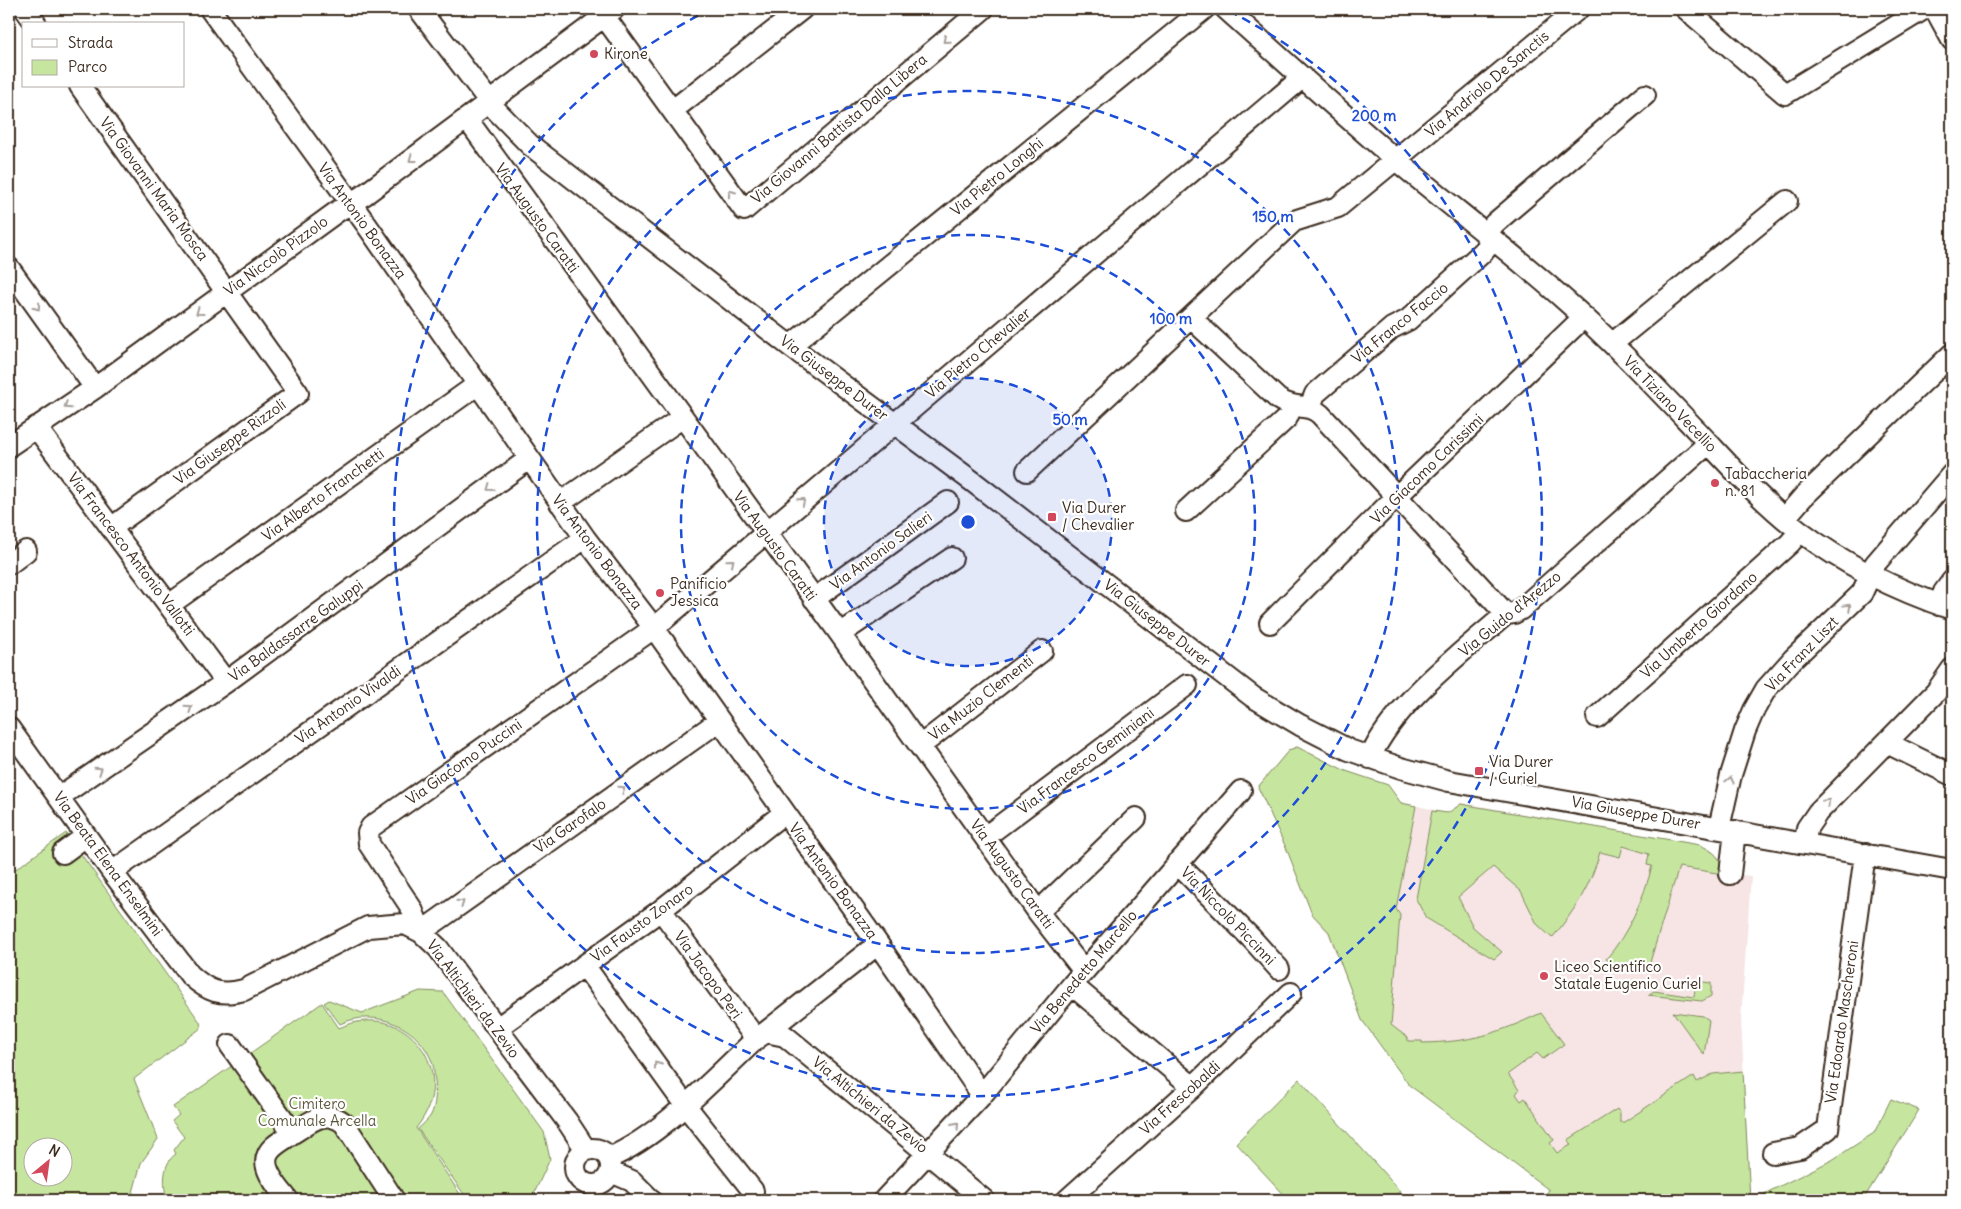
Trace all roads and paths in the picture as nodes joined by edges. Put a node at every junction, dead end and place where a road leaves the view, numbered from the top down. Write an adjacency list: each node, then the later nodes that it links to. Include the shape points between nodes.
1 (25, 9): 13 (street)
2 (210, 9): 23 (street, Via Antonio Bonazza)
3 (419, 9): 18 (street, Via Giuseppe Durer)
4 (802, 9): 19 (street)
5 (983, 9): 19 (street, Via Giovanni Battista Dalla Libera, one-way to 19, via 744,210)
6 (1204, 9): 30 (street, Via Pietro Longhi)
7 (1226, 9): 15 (street, Via Tiziano Vecellio)
8 (1578, 9): 21 (street, Via Andriolo De Sanctis)
9 (1686, 9): 10 (street, via 1785,94)
10 (1924, 9)
11 (1935, 9): 14 (street)
12 (606, 11): 18 (street, Via Niccolò Pizzolo); 19 (street, Via Giovanni Battista Dalla Libera)
13 (35, 22)
14 (1952, 40)
15 (1303, 77): 21 (street, Via Tiziano Vecellio); 36 (street, Via Pietro Chevalier)
16 (81, 88): 26 (street, Via Giovanni Maria Mosca)
17 (1645, 96): 24 (street, via 1495,223)
18 (491, 102): 20 (street, Via Niccolò Pizzolo); 30 (street, Via Giuseppe Durer, via 530,145)
19 (673, 110)
20 (467, 119): 23 (street, Via Niccolò Pizzolo, one-way to 23); 35 (street, Via Augusto Caratti)
21 (1396, 160): 24 (street, Via Tiziano Vecellio); 28 (street, Via Andriolo De Sanctis, via 1338,207 1294,221)
22 (1787, 201): 29 (street, Via Tiziano Vecellio)
23 (350, 204): 26 (street, Via Niccolò Pizzolo); 32 (street, Via Antonio Bonazza)
24 (1489, 237): 27 (street, Via Tiziano Vecellio); 34 (street, Via Franco Faccio, via 1484,251 1408,320 1392,328)
25 (9, 268): 33 (street, one-way to 33)
26 (227, 291): 33 (street, Via Niccolò Pizzolo, one-way to 33); 48 (street, Via Giuseppe Rizzoli, via 298,393)
27 (1584, 317): 29 (street, Via Tiziano Vecellio); 43 (street, Via Giacomo Carissimi)
28 (1191, 318): 34 (street, via 1278,399); 41 (street, Via Andriolo De Sanctis)
29 (1612, 343): 38 (street, Via Tiziano Vecellio)
30 (790, 346): 36 (street, Via Giuseppe Durer)
31 (1952, 354): 47 (street)
32 (477, 385): 40 (street, Via Antonio Bonazza); 58 (street, Via Alberto Franchetti)
33 (95, 388): 37 (street, Via Niccolò Pizzolo, one-way to 37)
34 (1301, 407): 43 (street, via 1320,414); 46 (street, Via Franco Faccio)
35 (683, 417): 45 (street); 50 (street, Via Augusto Caratti)
36 (896, 424): 50 (street, Via Pietro Chevalier, one-way to 36); 73 (street, Via Giuseppe Durer, via 1253,696 1326,739)
37 (36, 427): 39 (street, Via Niccolò Pizzolo); 48 (street, Via Francesco Antonio Vallotti)
38 (1708, 443): 47 (street, Via Tiziano Vecellio, via 1743,481); 60 (street, Via Guido d'Arezzo, via 1521,609)
39 (9, 446)
40 (529, 459): 45 (street, Via Antonio Bonazza); 66 (street, Via Baldassarre Galuppi, one-way to 66)
41 (1027, 470)
42 (1952, 474): 55 (street, Via Franz Liszt, via 1875,564)
43 (1398, 496): 60 (street); 61 (street, Via Giacomo Carissimi)
44 (948, 502): 57 (street, Via Antonio Salieri)
45 (560, 503): 51 (street, Via Antonio Bonazza)
46 (1186, 512)
47 (1785, 518): 49 (street, Via Tiziano Vecellio)
48 (111, 528): 58 (street, Via Francesco Antonio Vallotti)
49 (1800, 531): 55 (street, Via Tiziano Vecellio); 68 (street, Via Umberto Giordano)
50 (765, 533): 57 (street, Via Augusto Caratti); 62 (street, Via Pietro Chevalier, one-way to 50)
51 (584, 538): 62 (street, Via Antonio Bonazza); 87 (street, Via Antonio Vivaldi)
52 (26, 552): 54 (street)
53 (952, 558): 63 (street)
54 (9, 564)
55 (1871, 574): 59 (street, Via Tiziano Vecellio); 79 (street, Via Franz Liszt, one-way to 55, via 1731,775 1754,710 1766,689 1793,659 1862,594)
56 (1952, 581): 59 (street, via 1944,592)
57 (814, 599): 63 (street, Via Augusto Caratti)
58 (169, 605): 66 (street, Via Francesco Antonio Vallotti)
59 (1946, 607)
60 (1506, 614): 73 (street, Via Guido d'Arezzo, via 1402,710 1377,742)
61 (1270, 623)
62 (654, 628): 69 (street, Via Antonio Bonazza); 91 (street, Via Giacomo Puccini, via 371,828 369,844 412,909)
63 (840, 634): 72 (street, Via Augusto Caratti)
64 (1042, 650): 72 (street, Via Muzio Clementi)
65 (1952, 669): 71 (street, via 1936,692)
66 (226, 682): 76 (street, Via Baldassarre Galuppi, one-way to 66)
67 (1187, 685): 81 (street, Via Francesco Geminiani)
68 (1597, 717)
69 (719, 720): 77 (street, Via Antonio Bonazza); 91 (street, Via Garofalo, one-way to 69)
70 (9, 728): 76 (street, Via Beata Elena Enselmini)
71 (1887, 743): 74 (street); 82 (street, one-way to 71, via 1807,828 1818,812)
72 (920, 746): 81 (street, Via Augusto Caratti)
73 (1370, 758): 79 (street, Via Giuseppe Durer, via 1449,780)
74 (1952, 776)
75 (1241, 791): 85 (street, Via Benedetto Marcello)
76 (59, 797): 80 (street, Via Beata Elena Enselmini)
77 (784, 813): 89 (street, Via Fausto Zonaro); 92 (street, Via Antonio Bonazza)
78 (1136, 818): 90 (street)
79 (1727, 829): 82 (street, Via Giuseppe Durer); 88 (street, Via Franz Liszt)
80 (86, 836): 83 (street); 87 (street, Via Beata Elena Enselmini)
81 (985, 837): 90 (street, Via Augusto Caratti)
82 (1805, 843): 84 (street, Via Giuseppe Durer)
83 (63, 853)
84 (1865, 854): 86 (street, Via Giuseppe Durer); 106 (street, Via Edoardo Mascheroni, via 1828,1129 1800,1148)
85 (1177, 863): 94 (street, Via Niccolò Piccinni); 95 (street, Via Benedetto Marcello)
86 (1952, 870)
87 (112, 872): 96 (street, Via Beata Elena Enselmini, via 190,976)
88 (1730, 874)
89 (660, 910): 93 (street, Via Fausto Zonaro); 99 (street, Via Jacopo Peri)
90 (1038, 912): 95 (street, Via Augusto Caratti)
91 (421, 932): 96 (street, Via Altichieri da Zevio, via 405,924 368,927 244,990); 98 (street, Via Altichieri da Zevio, via 438,948)
92 (878, 944): 99 (street); 102 (street, Via Antonio Bonazza)
93 (584, 965): 98 (street, Via Fausto Zonaro); 103 (street, one-way to 93)
94 (1279, 969)
95 (1078, 978): 101 (street, Via Augusto Caratti); 102 (street, Via Benedetto Marcello)
96 (215, 992)
97 (1292, 994): 101 (street, Via Frescobaldi)
98 (497, 1028): 105 (street, Via Altichieri da Zevio)
99 (761, 1036): 103 (street); 107 (street, Via Altichieri da Zevio, via 786,1036)
100 (230, 1045): 104 (street)
101 (1193, 1087): 116 (street, Via Frescobaldi)
102 (982, 1095): 107 (street, Via Benedetto Marcello, one-way to 102)
103 (685, 1105): 108 (street, via 619,1153); 109 (street)
104 (293, 1133): 111 (street, via 272,1149 266,1160 268,1171); 112 (street, via 317,1118 336,1117 344,1123)
105 (586, 1150): 108 (street, via 599,1150); 110 (street, via 574,1165)
106 (1773, 1153)
107 (929, 1154): 114 (street, Via Benedetto Marcello); 115 (street, Via Altichieri da Zevio)
108 (610, 1165): 110 (street, via 607,1179 602,1184); 113 (street)
109 (753, 1191)
110 (581, 1192)
111 (288, 1200)
112 (394, 1200)
113 (651, 1200)
114 (884, 1200)
115 (984, 1200)
116 (1066, 1200)

